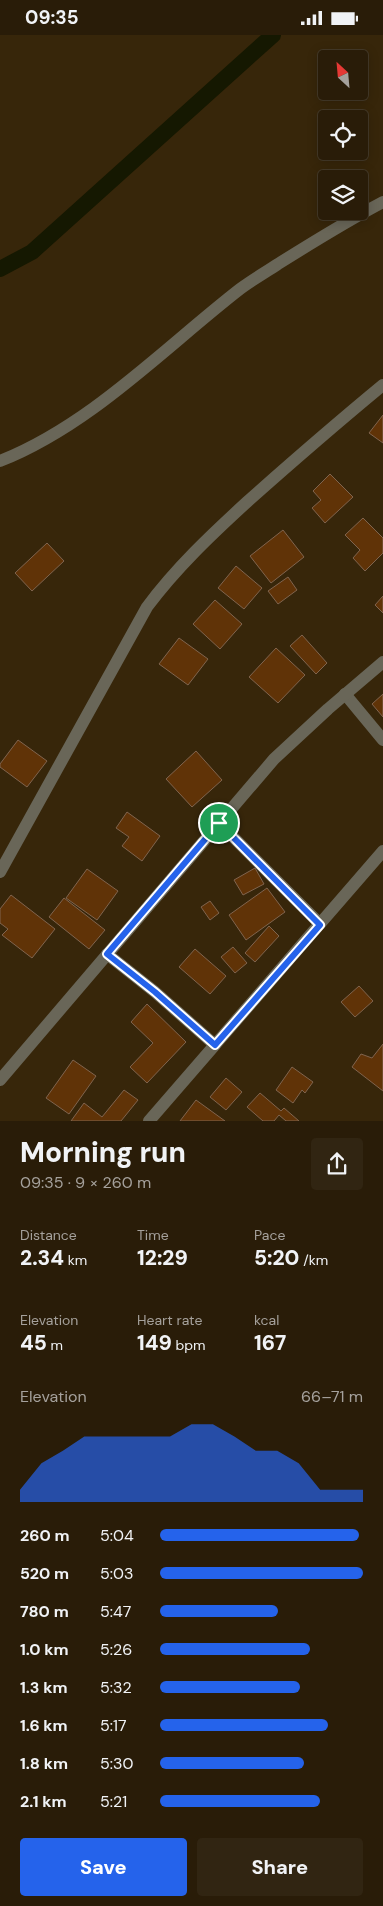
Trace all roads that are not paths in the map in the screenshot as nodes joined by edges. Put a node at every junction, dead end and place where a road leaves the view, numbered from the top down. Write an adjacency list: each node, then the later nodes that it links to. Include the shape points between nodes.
1 (383, 202): 3 (street, via 327,232 243,287 78,419)
2 (383, 385): 9 (street, via 300,454 209,538 158,591 146,607)
3 (0, 461)
4 (383, 663): 5 (street)
5 (345, 694): 6 (street); 7 (street, via 274,759)
6 (383, 740)
7 (219, 823): 10 (street); 11 (street)
8 (383, 851): 10 (street)
9 (0, 872)
10 (320, 925): 12 (street)
11 (107, 954): 12 (street); 13 (street)
12 (215, 1045): 14 (street)
13 (0, 1080)
14 (149, 1121)

